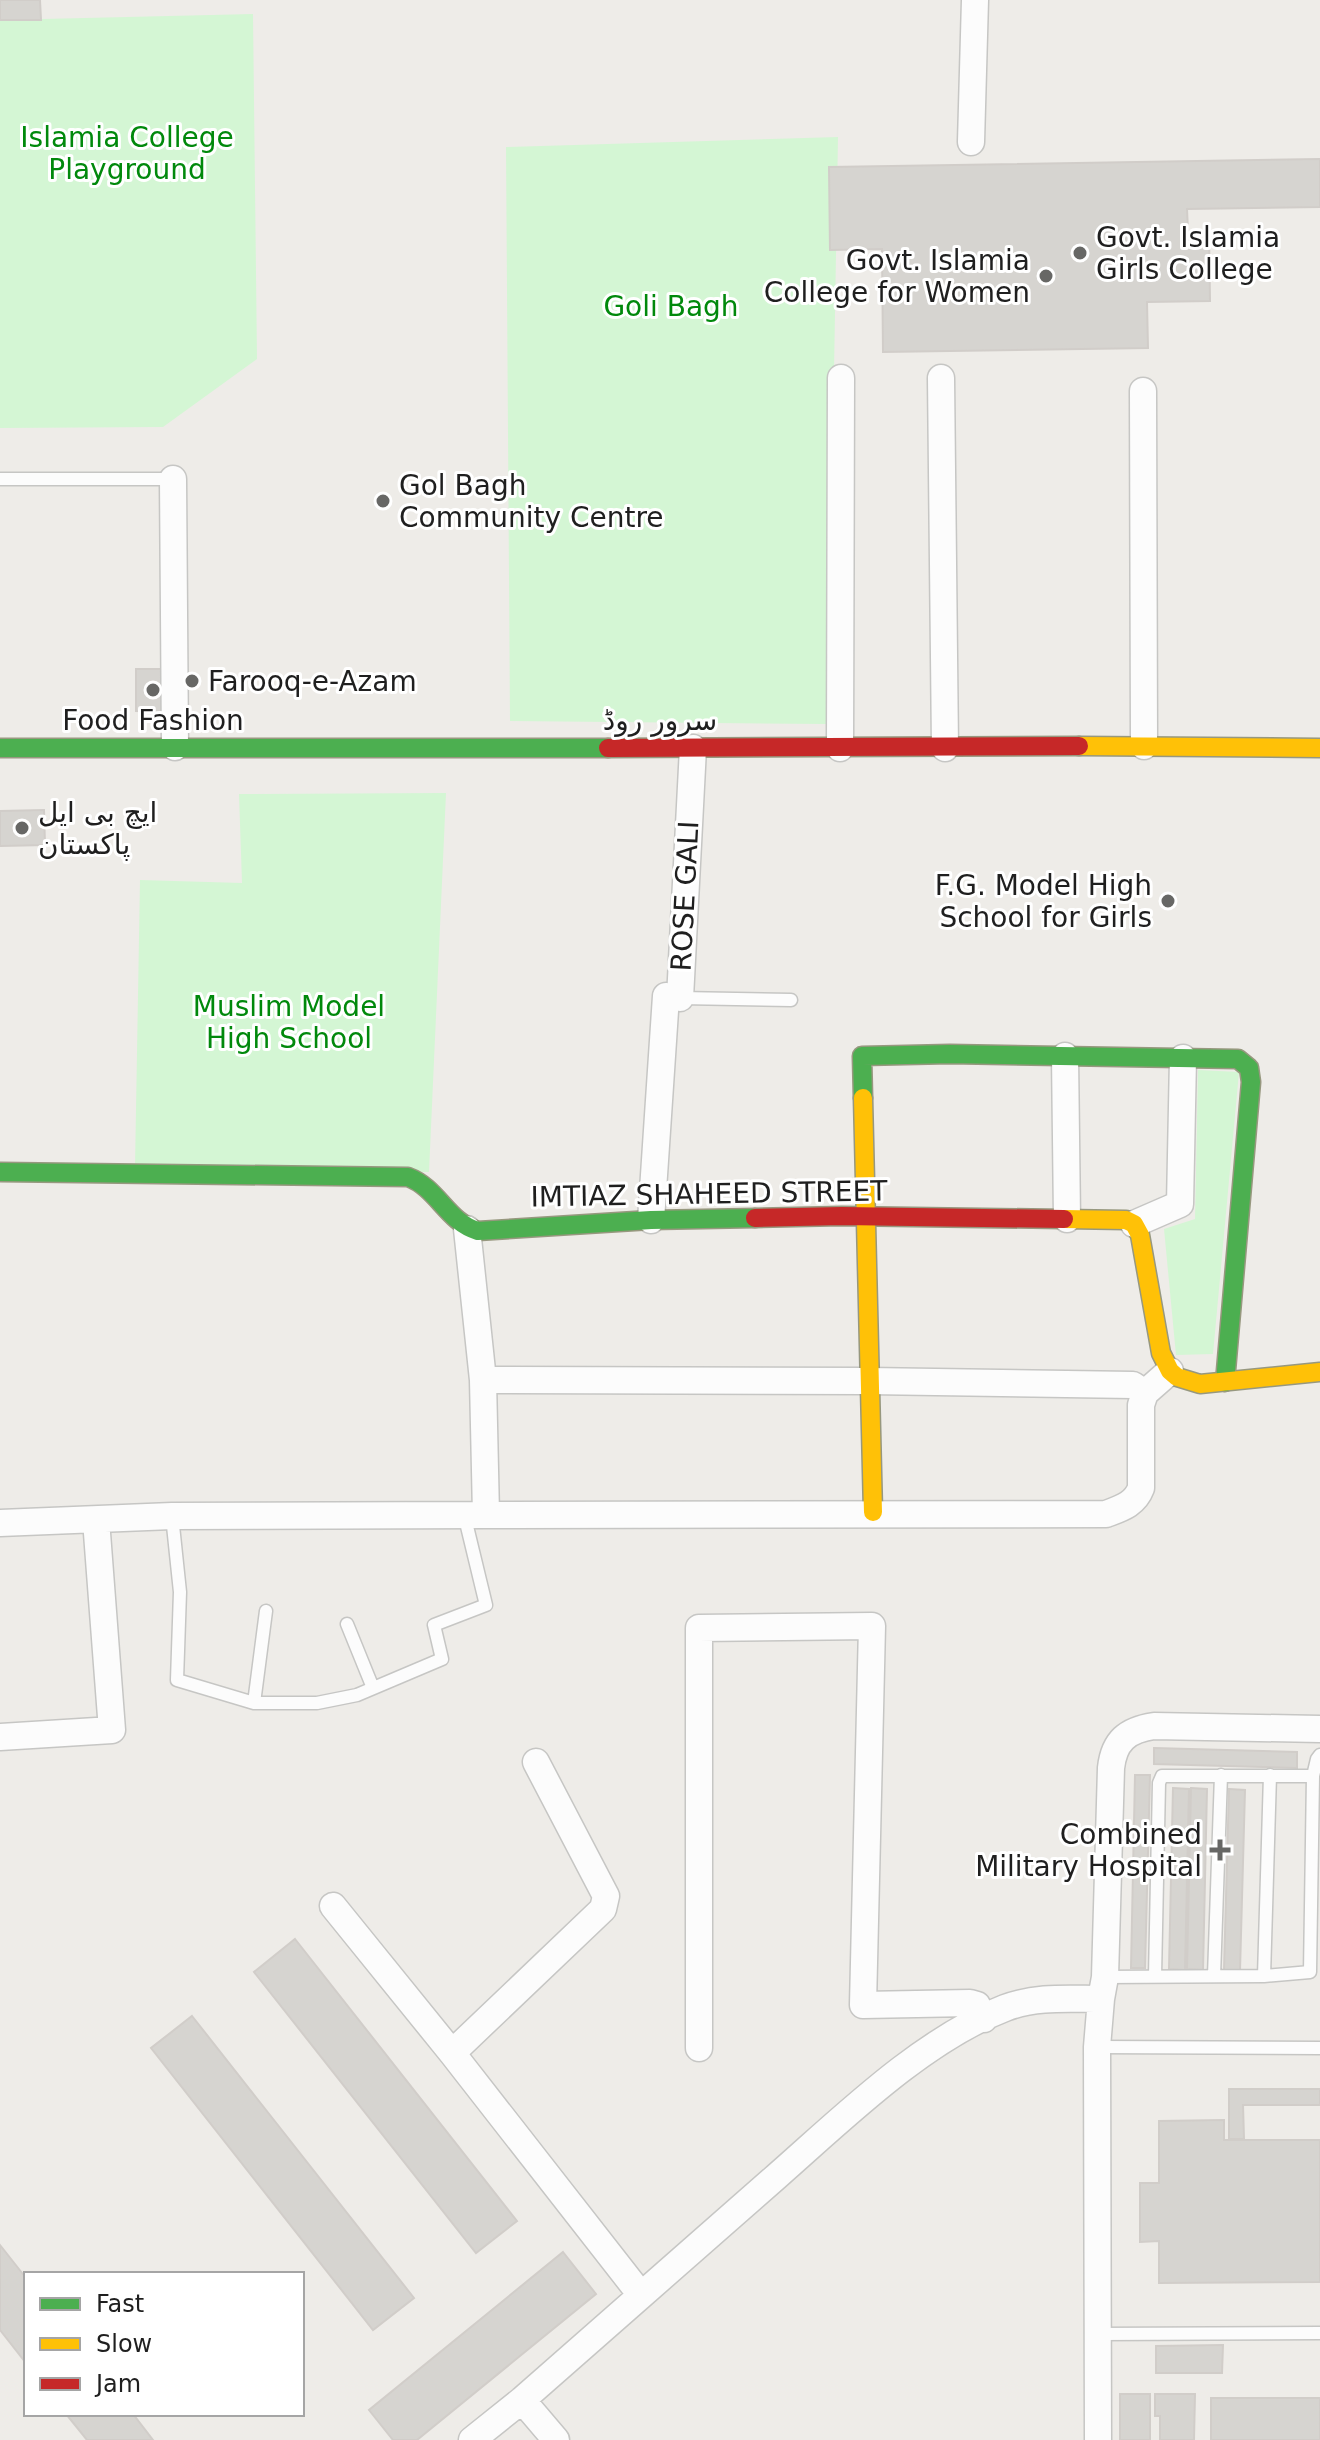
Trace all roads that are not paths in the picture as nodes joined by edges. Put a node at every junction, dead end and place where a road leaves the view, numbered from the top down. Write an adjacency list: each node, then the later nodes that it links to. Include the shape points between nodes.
1 (975, 0): 2 (street)
2 (971, 142)
3 (841, 378): 12 (street)
4 (941, 378): 13 (street)
5 (1143, 391): 8 (street)
6 (0, 479): 7 (lane)
7 (173, 479): 9 (street)
8 (1144, 746): 13 (street, سرور روڈ); 14 (street, سرور روڈ)
9 (175, 747): 10 (street, سرور روڈ); 11 (street, سرور روڈ)
10 (0, 748)
11 (693, 748): 12 (street, سرور روڈ); 15 (street, ROSE GALI)
12 (840, 748): 13 (street, سرور روڈ)
13 (945, 748)
14 (1320, 748)
15 (680, 998): 16 (lane); 22 (street, ROSE GALI, via 666,996)
16 (791, 1000)
17 (1065, 1056): 18 (street); 20 (street, via 862,1056); 21 (street)
18 (1183, 1058): 23 (street, via 1180,1204); 29 (street, via 1238,1059 1249,1068 1251,1082)
19 (0, 1172): 24 (street, via 408,1177 434,1191)
20 (867, 1217): 21 (street, IMTIAZ SHAHEED STREET); 22 (street, IMTIAZ SHAHEED STREET); 28 (street)
21 (1067, 1219): 23 (street, IMTIAZ SHAHEED STREET, via 1117,1218)
22 (651, 1220): 24 (street, IMTIAZ SHAHEED STREET)
23 (1134, 1224): 25 (street, via 1161,1353)
24 (467, 1229): 27 (street)
25 (1170, 1371): 29 (street, via 1188,1382); 30 (street)
26 (1320, 1372): 29 (street)
27 (483, 1380): 28 (street); 32 (street)
28 (869, 1381): 30 (street, via 1133,1385); 31 (street)
29 (1225, 1382)
30 (1145, 1393): 31 (street, via 1141,1488 1122,1508 1106,1514)
31 (873, 1512): 32 (street)
32 (475, 1514): 33 (street); 38 (lane, via 486,1605 434,1625 442,1659)
33 (172, 1516): 34 (street); 39 (lane, via 180,1592 177,1680)
34 (96, 1520): 35 (street); 41 (street, via 112,1730)
35 (0, 1523)
36 (266, 1611): 39 (lane)
37 (347, 1624): 38 (lane)
38 (373, 1688): 39 (lane, via 317,1703)
39 (254, 1703)
40 (1320, 1729): 51 (street, via 1154,1726 1137,1728 1119,1741 1111,1768)
41 (0, 1737)
42 (1320, 1755): 46 (lane)
43 (536, 1762): 56 (street, via 607,1902)
44 (1221, 1775): 45 (lane); 48 (lane, via 1160,1779); 49 (lane)
45 (1270, 1775): 46 (lane); 50 (lane)
46 (1313, 1776): 50 (lane, via 1312,1969 1307,1974)
47 (333, 1906): 56 (street)
48 (1155, 1976): 49 (lane); 51 (lane)
49 (1214, 1976): 50 (lane)
50 (1264, 1976)
51 (1103, 1988): 52 (street, via 1027,2000); 53 (street)
52 (984, 2019): 54 (street, via 970,2003 863,2005 872,1626 699,1628); 57 (street, via 923,2053)
53 (1097, 2047): 55 (lane); 59 (street)
54 (699, 2048)
55 (1320, 2048)
56 (452, 2053): 57 (street)
57 (641, 2295): 60 (street)
58 (1320, 2333): 59 (lane)
59 (1097, 2334): 63 (street)
60 (522, 2400): 61 (street); 62 (street)
61 (472, 2440)
62 (556, 2440)
63 (1098, 2440)

